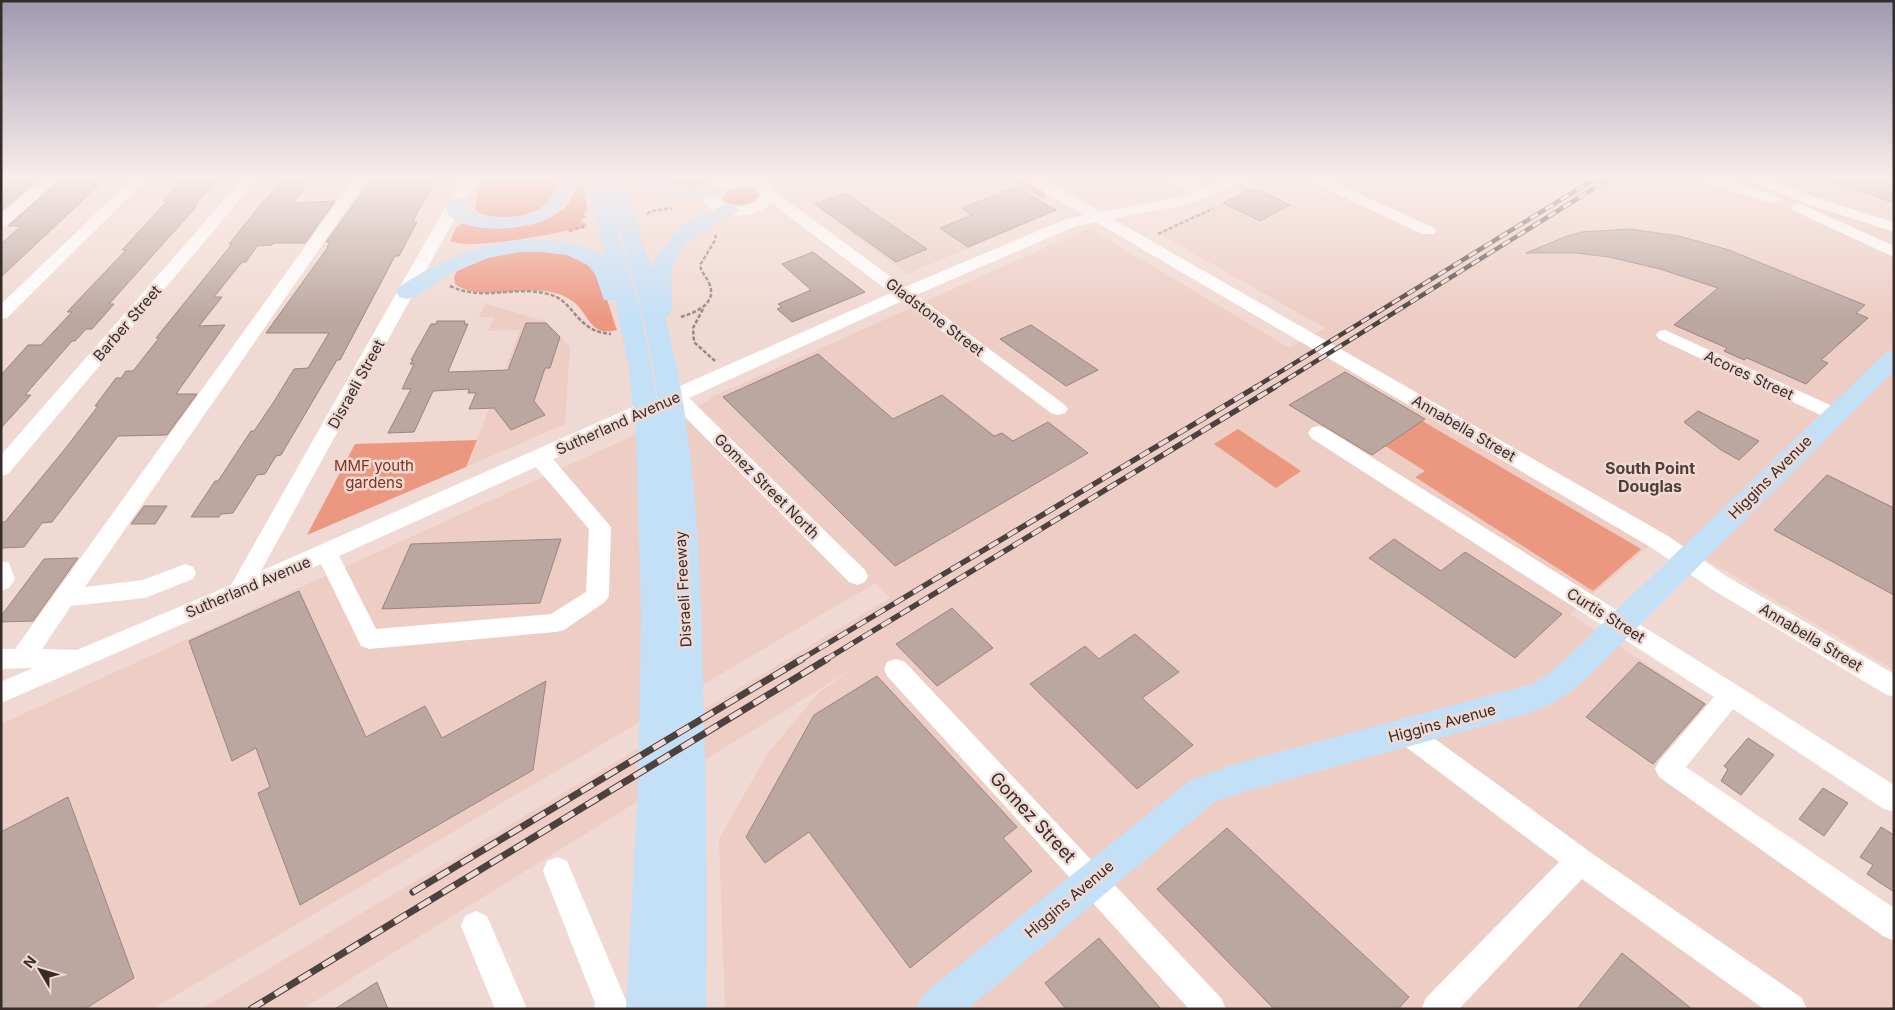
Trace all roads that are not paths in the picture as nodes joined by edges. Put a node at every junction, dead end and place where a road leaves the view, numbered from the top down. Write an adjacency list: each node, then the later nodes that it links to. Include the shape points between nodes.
1 (93, 224): 20 (street)
2 (211, 224): 29 (street, Barber Street)
3 (329, 224): 37 (street)
4 (444, 224): 17 (street, Disraeli Street)
5 (610, 224): 19 (main road, Disraeli Freeway)
6 (623, 224): 19 (main road, Disraeli Freeway)
7 (700, 224): 19 (main road, via 676,241 661,270)
8 (805, 224): 14 (street, Gladstone Street)
9 (809, 224): 14 (street, Gladstone Street)
10 (1067, 224): 18 (street, Sutherland Avenue)
11 (1111, 224): 31 (street, Annabella Street)
12 (1413, 224): 15 (street)
13 (1842, 224): 16 (street)
14 (812, 226): 18 (street, Gladstone Street)
15 (1428, 231)
16 (1894, 252)
17 (407, 292): 19 (main road, via 438,271 481,252 531,244 570,249 587,255); 36 (street, Disraeli Street)
18 (904, 294): 24 (street, Sutherland Avenue); 25 (street, Gladstone Street)
19 (638, 301): 22 (main road, Disraeli Freeway)
20 (1, 314)
21 (1664, 335): 26 (street, Acores Street)
22 (648, 345): 54 (main road, Disraeli Freeway, via 645,392 656,619 652,899); 55 (main road, Disraeli Freeway, via 668,388 675,439 686,608 690,888)
23 (1894, 357): 26 (main road, Higgins Avenue)
24 (677, 397): 28 (street, Sutherland Avenue); 34 (street, Gomez Street North)
25 (1058, 409)
26 (1834, 414): 31 (main road, Higgins Avenue)
27 (1318, 433): 38 (street, Curtis Street)
28 (540, 458): 30 (street, Sutherland Avenue); 30 (street, via 600,527 597,596 556,623 369,639)
29 (1, 469)
30 (326, 553): 36 (street, Sutherland Avenue)
31 (1688, 560): 38 (main road, Higgins Avenue); 42 (street, Annabella Street, via 1718,582)
32 (1, 569): 35 (street, via 4,579)
33 (185, 573): 37 (street, via 145,589)
34 (857, 576)
35 (1, 582)
36 (239, 591): 39 (street, Sutherland Avenue)
37 (64, 598): 40 (street)
38 (1622, 625): 44 (street, Curtis Street); 45 (main road, Higgins Avenue, via 1566,678 1543,694)
39 (82, 657): 40 (street); 43 (street, Sutherland Avenue)
40 (11, 659)
41 (896, 669): 49 (street, Gomez Street)
42 (1894, 687)
43 (1, 693)
44 (1731, 694): 46 (street, Curtis Street); 51 (street, via 1668,769)
45 (1406, 733): 47 (street); 49 (main road, Higgins Avenue, via 1238,778 1202,792)
46 (1894, 800)
47 (1580, 861): 58 (street); 59 (street)
48 (557, 871): 53 (street, via 611,1003)
49 (1092, 881): 56 (main road, Higgins Avenue); 57 (street, Gomez Street)
50 (476, 926): 52 (street)
51 (1894, 926)
52 (511, 1009)
53 (610, 1009)
54 (646, 1009)
55 (686, 1009)
56 (936, 1009)
57 (1210, 1009)
58 (1437, 1009)
59 (1791, 1009)

